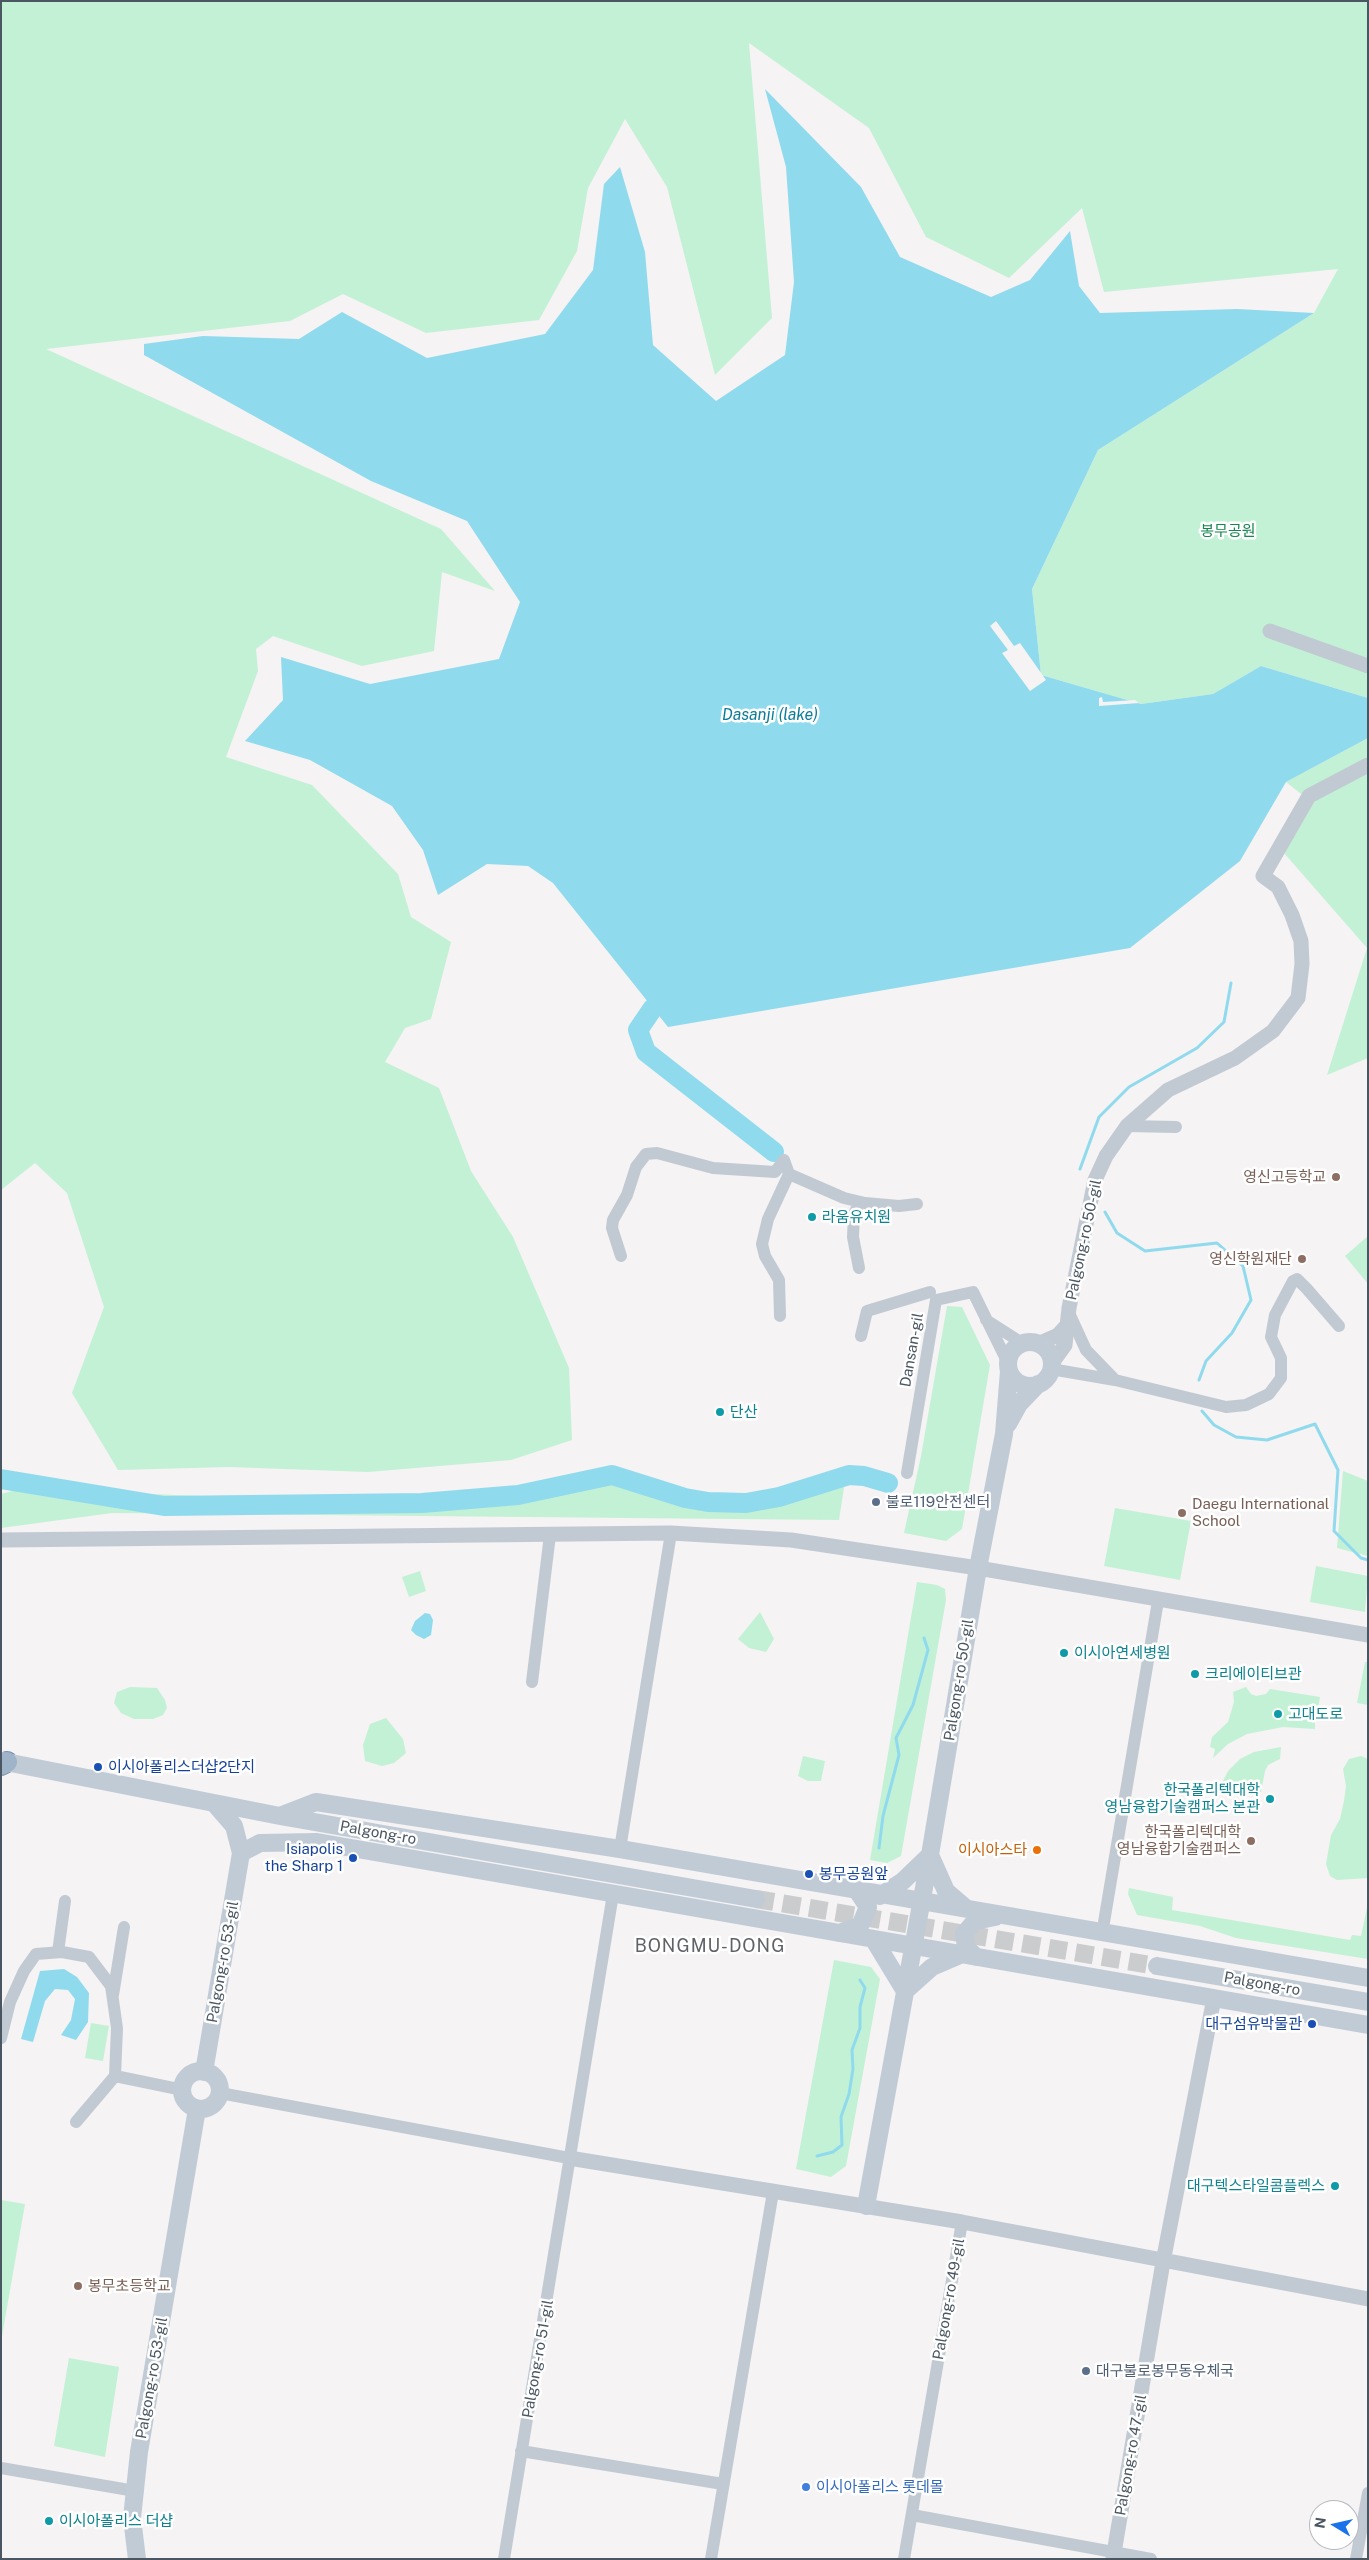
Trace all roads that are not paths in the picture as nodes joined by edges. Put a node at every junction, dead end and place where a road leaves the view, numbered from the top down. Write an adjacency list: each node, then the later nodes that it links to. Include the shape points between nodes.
1 (1270, 631): 2 (street)
2 (1368, 666)
3 (1368, 765): 4 (street, Palgong-ro 50-gil, via 1309,796 1263,876 1278,887 1301,941 1298,998 1273,1031 1235,1058 1168,1090)
4 (1127, 1126): 5 (street); 13 (street, Palgong-ro 50-gil, via 1106,1156 1095,1180)
5 (1176, 1127)
6 (789, 1174): 7 (street); 9 (street, via 784,1160 775,1172 713,1168 657,1153 646,1154 636,1167 627,1195 613,1220 612,1228); 12 (street, via 768,1219 762,1244 779,1280)
7 (860, 1202): 8 (street, via 899,1206); 10 (street, via 854,1214 853,1237)
8 (916, 1204)
9 (621, 1256)
10 (859, 1268)
11 (930, 1292): 16 (street, Dansan-gil, via 866,1311)
12 (780, 1316)
13 (1069, 1319): 18 (street, via 1058,1335); 19 (street, Palgong-ro 50-gil, via 1065,1345); 21 (street, via 1086,1350)
14 (986, 1320): 17 (street); 20 (street); 24 (street, Dansan-gil, via 973,1292 936,1300)
15 (1339, 1326): 21 (street, via 1297,1279 1292,1281 1275,1315 1271,1337 1280,1358 1281,1378 1269,1394 1246,1405 1226,1406)
16 (861, 1336)
17 (1022, 1342): 18 (main road); 20 (main road, via 1013,1349)
18 (1040, 1343): 19 (main road, via 1047,1350)
19 (1052, 1366): 21 (street); 22 (main road)
20 (1008, 1367): 22 (main road, via 1018,1382 1031,1386); 23 (main road)
21 (1115, 1380)
22 (1038, 1384): 23 (main road, via 1012,1415)
23 (1004, 1434): 28 (main road, Palgong-ro 50-gil)
24 (907, 1472)
25 (671, 1533): 26 (street); 28 (street, via 791,1540); 36 (street)
26 (550, 1535): 27 (street); 31 (street)
27 (1, 1540)
28 (978, 1568): 29 (street); 38 (main road, Palgong-ro 50-gil)
29 (1158, 1601): 30 (street); 49 (street)
30 (1368, 1636)
31 (532, 1682)
32 (3, 1763): 33 (main road, Palgong-ro)
33 (214, 1803): 34 (main road, Palgong-ro); 37 (main road, via 234,1826)
34 (280, 1816): 35 (main road); 36 (main road, via 316,1802); 42 (main road, Palgong-ro)
35 (317, 1842): 37 (main road, via 260,1843); 40 (main road)
36 (620, 1850): 39 (main road)
37 (242, 1853): 62 (main road, Palgong-ro 53-gil)
38 (930, 1855): 41 (main road, via 903,1881); 44 (main road, Palgong-ro 50-gil); 45 (main road, via 946,1891)
39 (858, 1892): 41 (main road); 48 (main road, via 868,1907 860,1926)
40 (613, 1894): 48 (main road); 68 (street, Palgong-ro 51-gil)
41 (880, 1896): 44 (main road)
42 (756, 1899)
43 (65, 1901): 52 (street)
44 (922, 1903): 45 (main road); 51 (main road, Palgong-ro 50-gil)
45 (967, 1910): 46 (main road)
46 (1000, 1915): 49 (main road); 53 (main road, via 976,1921 964,1934)
47 (124, 1927): 57 (street)
48 (838, 1933): 50 (main road)
49 (1102, 1934): 55 (main road)
50 (874, 1940): 51 (main road); 56 (main road)
51 (913, 1946): 53 (main road); 56 (main road)
52 (58, 1952): 57 (street, via 89,1958 111,1986); 61 (street, via 36,1954 24,1971 10,2002)
53 (968, 1956): 56 (main road, via 932,1967); 58 (main road)
54 (1157, 1966): 59 (main road, Palgong-ro)
55 (1368, 1978)
56 (905, 1991): 70 (main road)
57 (112, 1997): 63 (street, via 117,2028)
58 (1214, 1998): 60 (main road); 72 (street, Palgong-ro 47-gil)
59 (1368, 2002)
60 (1368, 2025)
61 (1, 2038)
62 (204, 2072): 64 (main road, via 189,2076); 65 (main road, via 218,2081)
63 (115, 2076): 64 (street); 67 (street)
64 (183, 2090): 66 (main road, via 189,2104)
65 (220, 2093): 66 (main road, via 214,2103); 68 (street)
66 (197, 2109): 77 (main road, Palgong-ro 53-gil)
67 (76, 2122)
68 (569, 2158): 69 (street); 74 (street, Palgong-ro 51-gil, via 542,2340)
69 (773, 2192): 70 (street); 76 (street)
70 (866, 2206): 71 (street, Palgong-ro 49-gil)
71 (962, 2222): 72 (street); 79 (street, Palgong-ro 49-gil)
72 (1164, 2262): 73 (street); 80 (street, Palgong-ro 47-gil)
73 (1368, 2299)
74 (521, 2451): 76 (street); 82 (street, Palgong-ro 51-gil)
75 (1, 2468): 77 (street)
76 (723, 2484): 83 (street)
77 (135, 2491): 81 (main road, Palgong-ro 53-gil, via 132,2518)
78 (1368, 2493): 86 (street)
79 (912, 2515): 80 (street, via 1038,2538); 84 (street, Palgong-ro 49-gil)
80 (1114, 2556): 85 (street)
81 (137, 2559)
82 (504, 2559)
83 (710, 2559)
84 (904, 2559)
85 (1151, 2559)
86 (1356, 2559)

